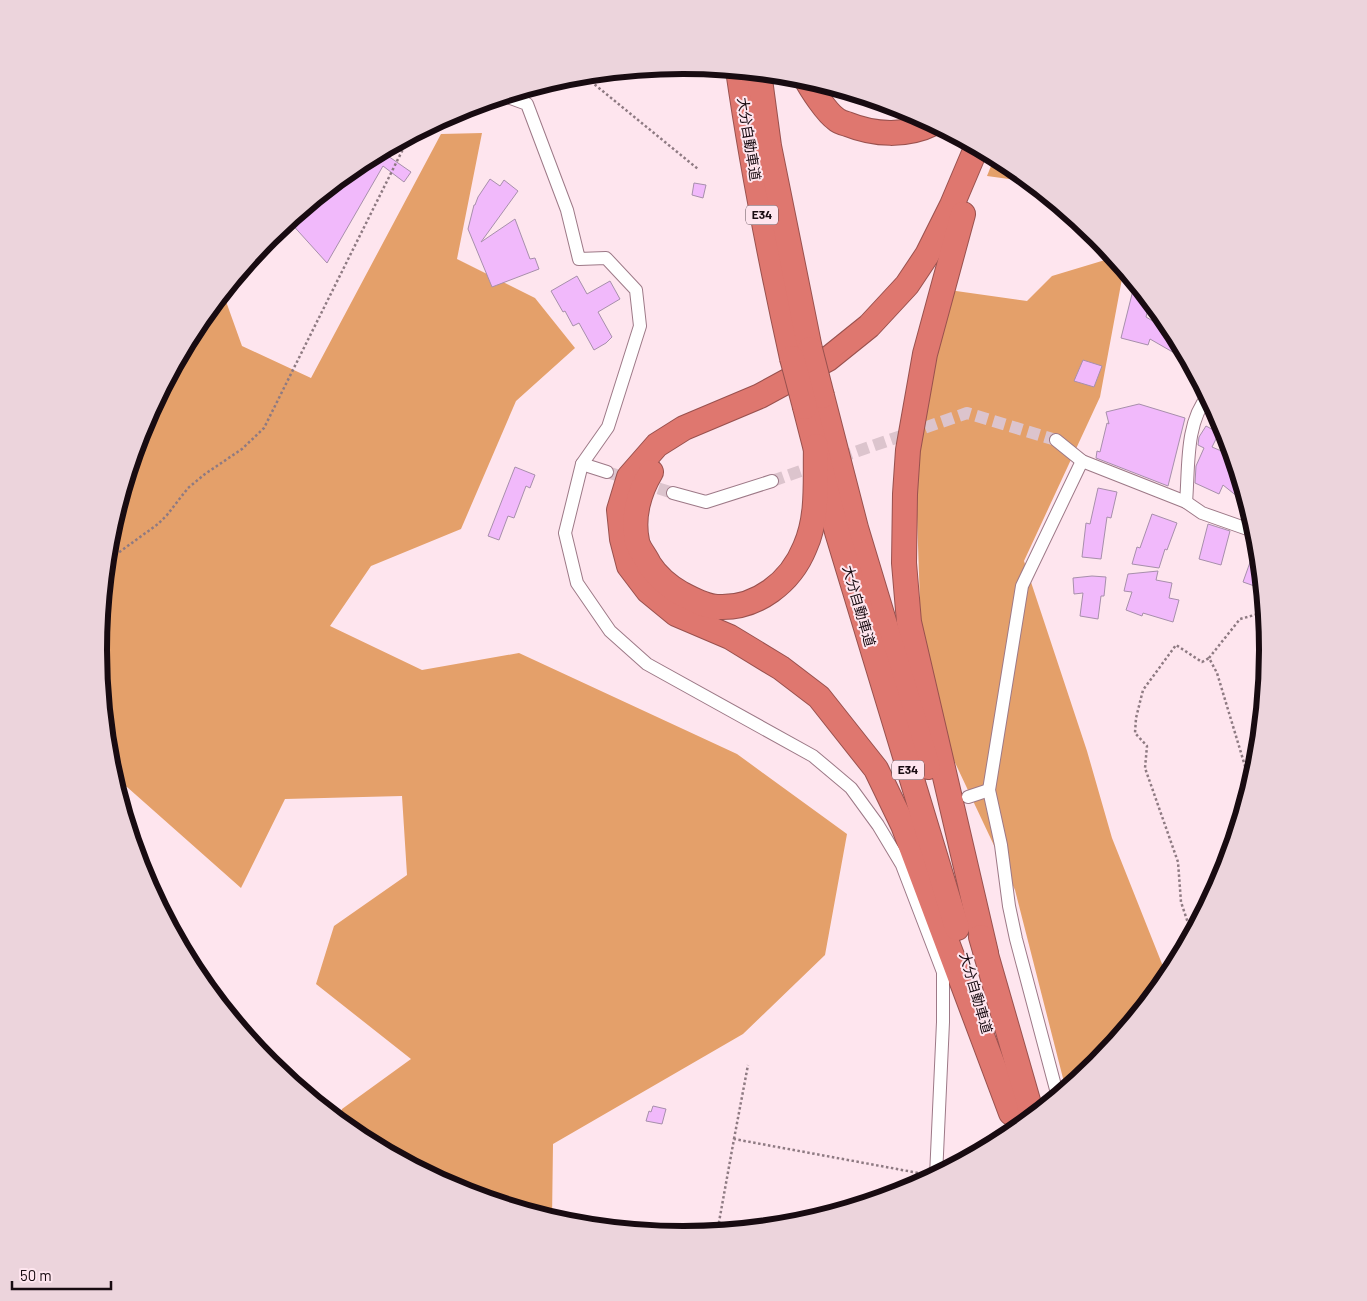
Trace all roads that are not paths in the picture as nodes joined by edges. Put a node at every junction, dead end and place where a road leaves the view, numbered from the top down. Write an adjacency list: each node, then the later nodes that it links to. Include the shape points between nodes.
1 (739, 77): 9 (highway, 大分自動車道 / E34, via 770,258)
2 (759, 79): 9 (highway, 大分自動車道 / E34)
3 (810, 88): 5 (highway, via 836,119 856,128 886,134)
4 (514, 99): 15 (street, via 526,104 567,210 579,259 606,258 636,290 640,326 608,427)
5 (925, 127)
6 (974, 152): 25 (highway, via 927,255 907,285 869,326 828,359 760,396 684,428 657,445 629,477 618,510 629,566 648,591 676,614 730,637 819,697 876,769 903,825)
7 (986, 160): 8 (highway)
8 (963, 214): 13 (highway, via 943,253 921,285 850,357 734,418 704,430 670,452 652,469 641,490 636,515 637,542 655,573 668,586 691,599 716,607 741,606 768,594 796,567 806,546 814,518); 23 (highway, via 925,354 908,450 904,563 909,622)
9 (801, 354): 11 (highway, 大分自動車道 / E34, bridge)
10 (1204, 401): 19 (street, via 1191,435)
11 (814, 402): 13 (highway, 大分自動車道 / E34); 23 (highway, 大分自動車道 / E34, via 856,528)
12 (1056, 440): 14 (street)
13 (816, 446): 26 (highway, 大分自動車道 / E34, via 859,608)
14 (1082, 461): 19 (street); 21 (street, via 1022,586)
15 (582, 464): 16 (street); 28 (street, via 566,533 578,583 610,631 647,664 813,756 884,823 943,972)
16 (607, 472)
17 (772, 480): 18 (street, via 706,502)
18 (673, 493)
19 (1186, 502): 20 (street, via 1202,513)
20 (1247, 529)
21 (989, 790): 22 (street); 24 (street, via 1012,922)
22 (968, 797)
23 (986, 953): 27 (highway, 大分自動車道 / E34)
24 (1056, 1090)
25 (1019, 1119)
26 (1019, 1119)
27 (1020, 1119)
28 (936, 1169)

